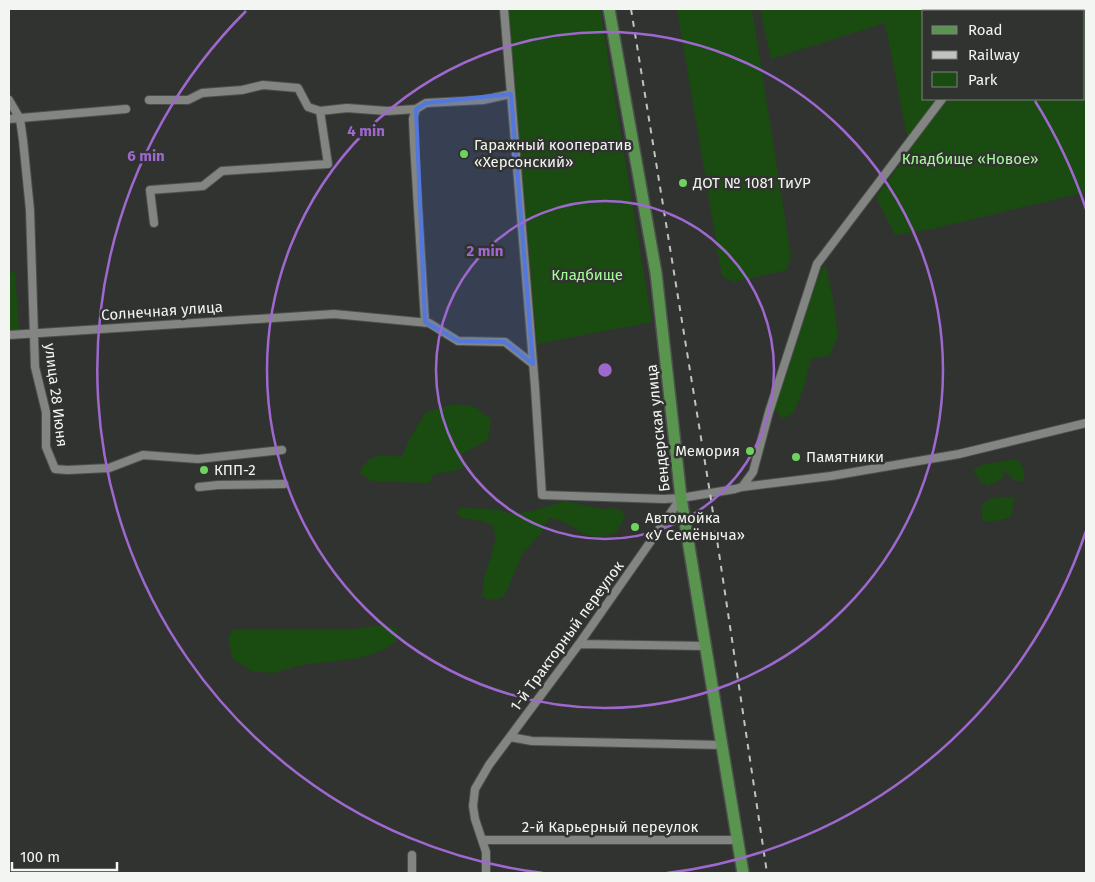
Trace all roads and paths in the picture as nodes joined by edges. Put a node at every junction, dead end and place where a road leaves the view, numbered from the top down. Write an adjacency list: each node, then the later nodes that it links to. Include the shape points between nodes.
1 (504, 9): 3 (street)
2 (609, 9): 22 (main road, Бендерская улица, via 656,273)
3 (511, 94): 8 (street, via 482,100 426,103); 16 (street)
4 (9, 100): 10 (street)
5 (150, 100): 9 (street, via 188,100 202,93 263,85 298,88 308,107)
6 (941, 100): 21 (street, via 817,264 769,412 754,472)
7 (126, 109): 10 (street)
8 (416, 109): 9 (street); 13 (street, via 413,119)
9 (320, 111): 12 (street, via 328,164 222,171 203,186 150,190)
10 (20, 118): 11 (street); 14 (street, via 30,210)
11 (9, 120)
12 (154, 223)
13 (425, 322): 14 (street, Солнечная улица, via 334,314); 16 (street, via 458,340 505,342)
14 (34, 333): 15 (street, Солнечная улица); 18 (street, улица 28 Июня, via 35,367 46,412 46,447 55,469 109,468 143,455 198,459)
15 (9, 335)
16 (533, 364): 22 (street, via 542,495)
17 (1086, 423): 21 (street, via 958,454 831,476)
18 (282, 450)
19 (284, 484): 20 (street)
20 (198, 487)
21 (742, 487): 22 (street)
22 (681, 498): 23 (street, 1-й Тракторный переулок); 24 (main road, Бендерская улица)
23 (579, 644): 24 (street); 25 (street, 1-й Тракторный переулок)
24 (705, 646): 26 (main road, Бендерская улица)
25 (510, 737): 26 (street, via 532,741); 27 (street, 1-й Тракторный переулок, via 475,789 475,819)
26 (722, 745): 28 (main road, Бендерская улица)
27 (483, 840): 28 (street, 2-й Карьерный переулок); 31 (street)
28 (738, 840): 32 (main road, Бендерская улица)
29 (412, 855): 30 (street)
30 (412, 873)
31 (486, 873)
32 (743, 873)

